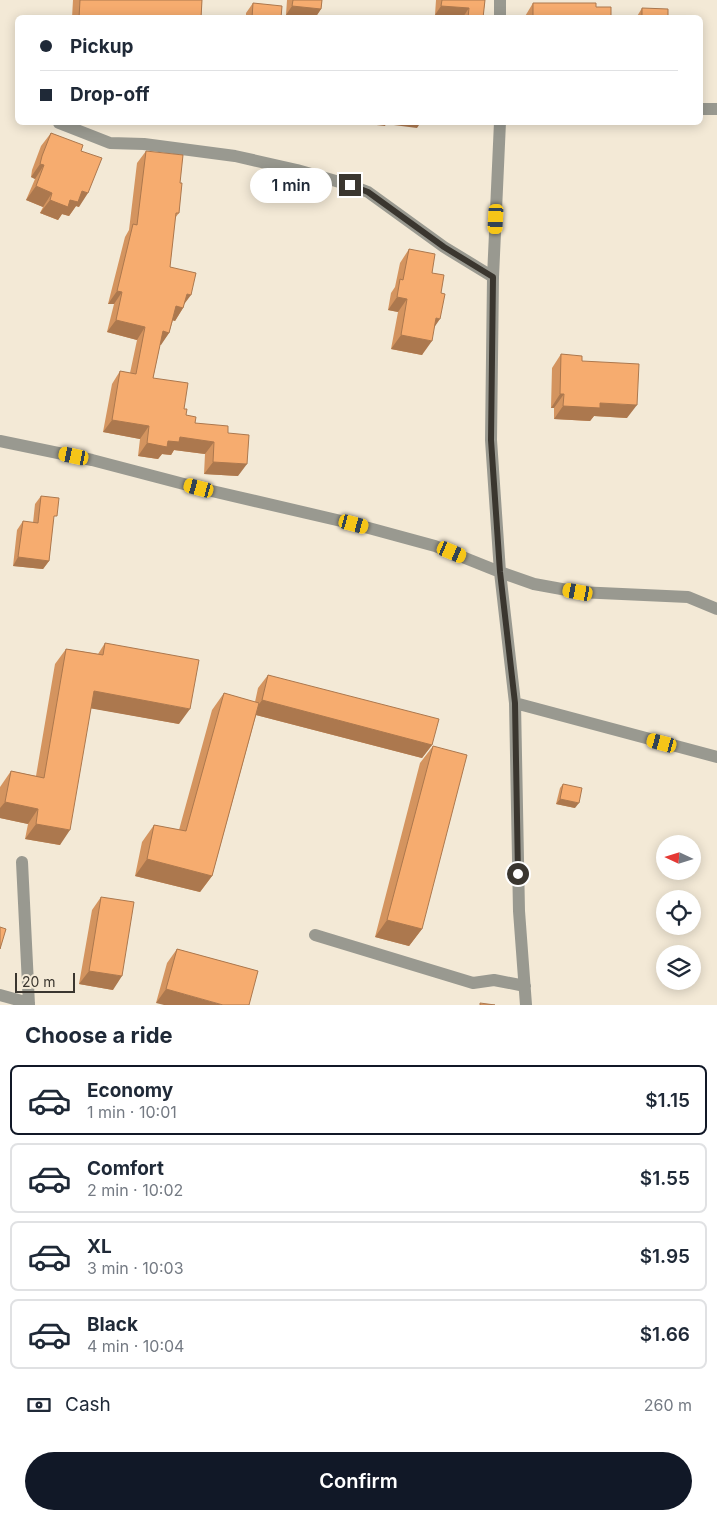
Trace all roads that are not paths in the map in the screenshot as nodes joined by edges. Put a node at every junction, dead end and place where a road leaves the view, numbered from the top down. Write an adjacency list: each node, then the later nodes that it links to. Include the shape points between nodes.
1 (500, 0): 2 (street)
2 (500, 15)
3 (703, 109): 4 (street)
4 (717, 109)
5 (62, 125): 7 (street, via 110,143 144,144 235,156 350,185 368,192 444,247)
6 (500, 125): 7 (street)
7 (493, 277): 9 (street, via 491,440)
8 (0, 441): 9 (street, via 92,460 354,524 435,546)
9 (500, 572): 10 (street, via 534,584 578,592 688,597); 11 (street)
10 (717, 609)
11 (515, 703): 12 (street); 15 (street, via 519,912)
12 (717, 757)
13 (22, 862): 17 (street)
14 (315, 935): 15 (street, via 473,983 494,980)
15 (525, 986): 18 (street)
16 (0, 995): 17 (street)
17 (29, 1004)
18 (526, 1005)

